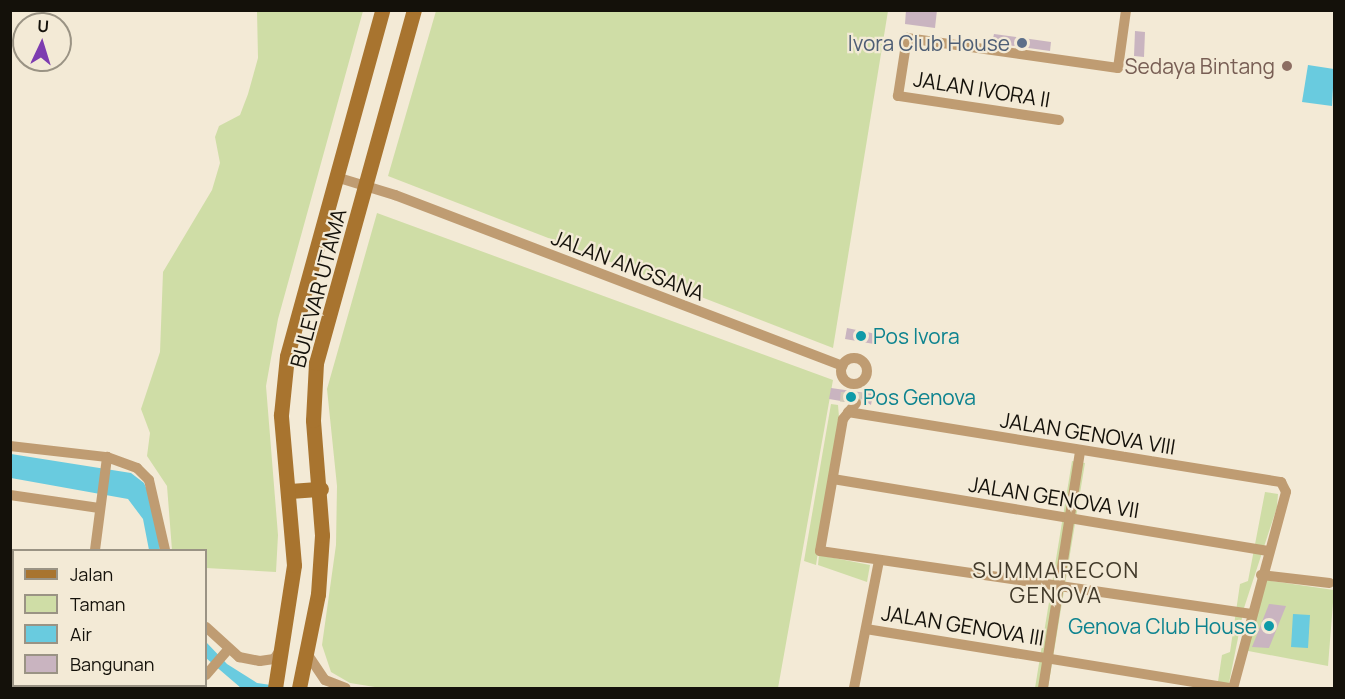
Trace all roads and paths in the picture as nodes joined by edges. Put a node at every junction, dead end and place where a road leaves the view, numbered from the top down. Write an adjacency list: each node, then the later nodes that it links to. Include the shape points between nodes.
1 (382, 10): 5 (main road, BULEVAR UTAMA)
2 (414, 10): 6 (main road, BULEVAR UTAMA)
3 (1126, 10): 4 (street, JALAN IVORA II, via 1118,68 907,38 898,96)
4 (1059, 120)
5 (336, 177): 6 (street, JALAN ANGSANA); 13 (main road, BULEVAR UTAMA, via 294,324 282,388)
6 (369, 188): 7 (street, JALAN ANGSANA); 12 (main road, BULEVAR UTAMA, via 316,363 313,420)
7 (842, 366): 7 (street, via 852,358 861,359 868,370 853,385)
8 (10, 446): 10 (street)
9 (1080, 453): 11 (street, JALAN GENOVA VIII, via 848,409); 16 (street); 19 (street, JALAN GENOVA VIII, via 1281,482 1285,486)
10 (107, 461): 15 (street); 18 (street, via 137,468 150,480)
11 (833, 479): 16 (street, JALAN GENOVA VII); 20 (street, via 820,551)
12 (321, 489): 13 (main road); 28 (main road, BULEVAR UTAMA, via 318,594)
13 (290, 491): 27 (main road, BULEVAR UTAMA, via 294,565)
14 (10, 495): 15 (street)
15 (99, 508): 17 (street)
16 (1071, 520): 19 (street, JALAN GENOVA VII); 23 (street)
17 (95, 549)
18 (165, 549)
19 (1268, 551): 21 (street)
20 (879, 561): 23 (street); 26 (street)
21 (1261, 574): 22 (street); 24 (street)
22 (1330, 583)
23 (1060, 588): 24 (street); 30 (street)
24 (1251, 614): 37 (street)
25 (207, 628): 29 (street)
26 (866, 629): 30 (street, JALAN GENOVA III); 35 (street)
27 (282, 648): 29 (street, via 274,659 260,661); 33 (main road, BULEVAR UTAMA)
28 (306, 651): 32 (main road, BULEVAR UTAMA); 34 (street, via 325,680)
29 (225, 653): 31 (street)
30 (1048, 658): 36 (street); 37 (street, JALAN GENOVA III)
31 (207, 674)
32 (300, 681)
33 (274, 688)
34 (346, 688)
35 (854, 688)
36 (1043, 688)
37 (1232, 688)

